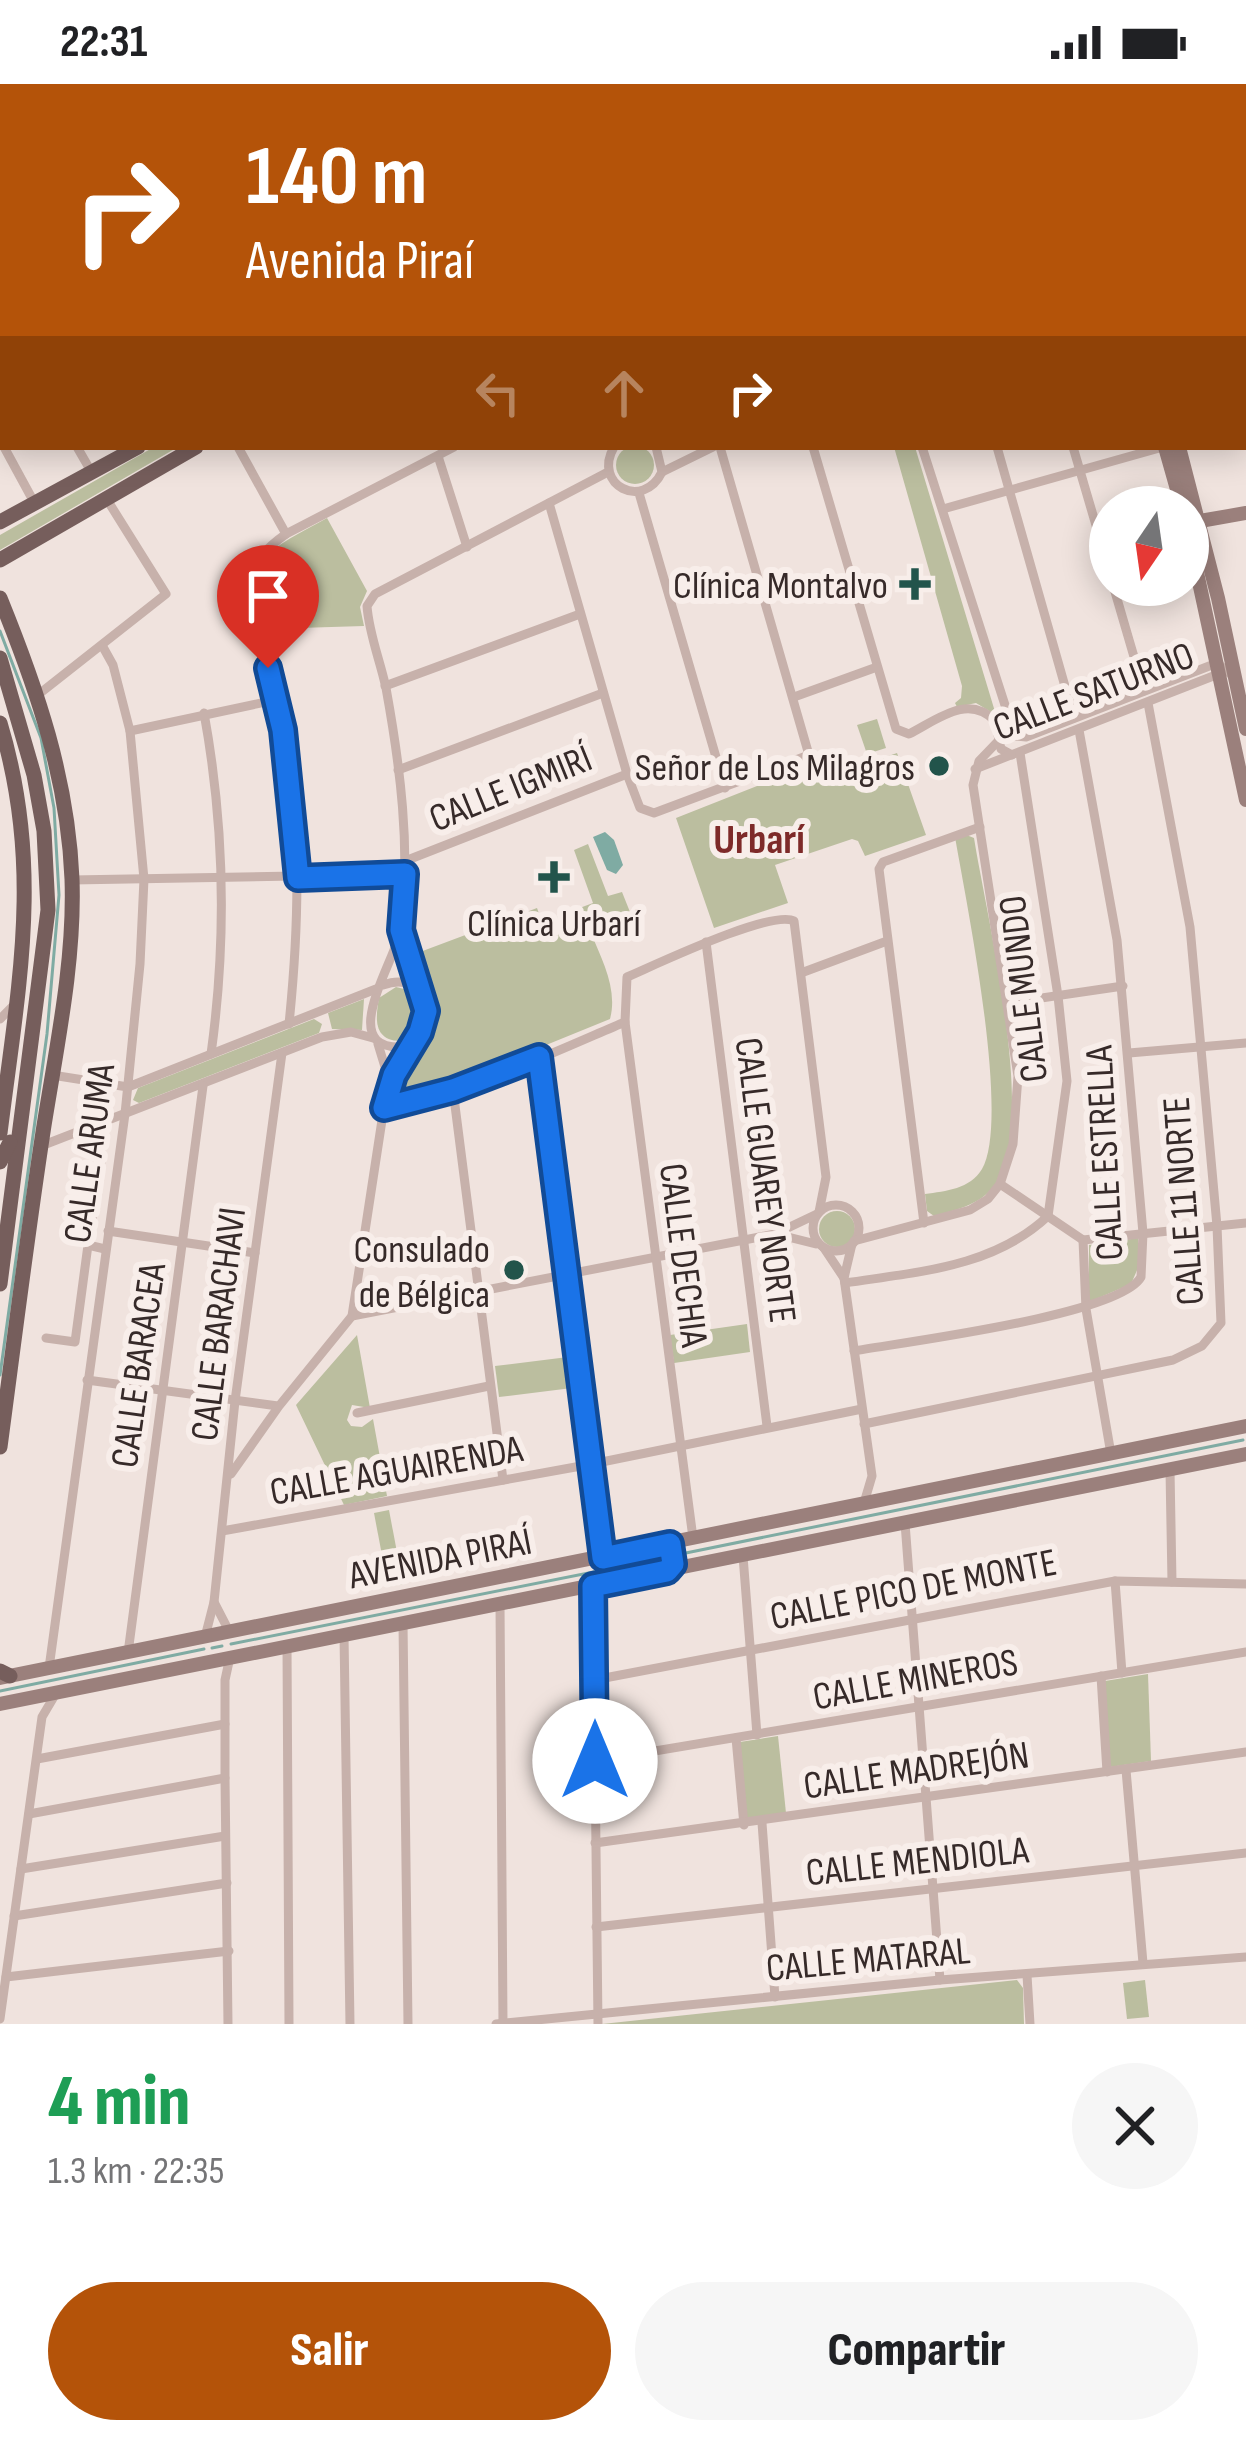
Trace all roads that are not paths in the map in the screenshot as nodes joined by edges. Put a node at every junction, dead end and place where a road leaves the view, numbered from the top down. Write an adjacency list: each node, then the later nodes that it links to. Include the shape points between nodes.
1 (5, 450): 30 (street)
2 (79, 450): 22 (street)
3 (132, 450): 22 (main road)
4 (191, 450): 27 (main road)
5 (240, 450): 35 (street)
6 (448, 450): 18 (street)
7 (611, 450): 20 (street)
8 (657, 450): 21 (street)
9 (710, 450): 21 (street)
10 (718, 450): 53 (street)
11 (814, 450): 46 (street)
12 (923, 450): 31 (street)
13 (998, 450): 25 (street, CALLE ESTRELLA)
14 (1074, 450): 19 (street)
15 (1154, 450): 19 (street)
16 (1165, 450): 23 (main road)
17 (1179, 450): 24 (main road)
18 (437, 456): 35 (street); 36 (street)
19 (1081, 471): 25 (street); 28 (street)
20 (608, 472): 26 (street, via 622,490); 29 (street)
21 (662, 472): 26 (street)
22 (92, 473): 30 (main road)
23 (1178, 486)
24 (1184, 486)
25 (1012, 491): 31 (street); 60 (street, CALLE ESTRELLA)
26 (638, 493): 71 (street)
27 (106, 498): 37 (main road); 43 (street, via 166,594)
28 (1089, 499)
29 (549, 503): 36 (street); 42 (street)
30 (35, 504): 34 (main road)
31 (943, 509): 56 (street)
32 (1209, 512): 33 (main road)
33 (1246, 513)
34 (0, 523)
35 (286, 534): 55 (street, via 267,547 250,582)
36 (467, 547): 49 (street, via 370,600)
37 (0, 560)
38 (1209, 583): 44 (main road)
39 (0, 598): 52 (main road)
40 (1119, 606): 54 (street, CALLE 11 NORTE)
41 (1206, 606): 47 (main road)
42 (580, 614): 49 (street); 51 (street)
43 (103, 647): 52 (street); 62 (street, CALLE ARUMA)
44 (1229, 648): 47 (street, CALLE SATURNO); 48 (main road)
45 (0, 658): 140 (main road, via 34,775 48,910)
46 (877, 667): 53 (street); 58 (street, via 902,734 970,706)
47 (1221, 668): 48 (street, CALLE SATURNO); 54 (street, CALLE SATURNO); 70 (main road)
48 (1236, 681): 61 (main road)
49 (385, 686): 66 (street)
50 (0, 688): 112 (main road, via 35,835 39,912)
51 (603, 693): 66 (street); 68 (street)
52 (39, 694): 80 (main road)
53 (794, 697): 71 (street, CALLE IGMIRÍ, via 809,755)
54 (1146, 697): 60 (street, CALLE SATURNO); 99 (street, CALLE 11 NORTE, via 1190,927)
55 (275, 700): 57 (street); 78 (street)
56 (1004, 712): 58 (street); 63 (street); 64 (street)
57 (204, 713): 62 (street); 77 (street)
58 (994, 721): 64 (street)
59 (0, 723): 69 (main road)
60 (1076, 724): 63 (street, CALLE SATURNO); 65 (street, CALLE SATURNO); 86 (street, CALLE ESTRELLA)
61 (1246, 729)
62 (130, 731): 79 (street, CALLE ARUMA)
63 (1018, 736): 64 (street, CALLE SATURNO)
64 (1001, 737): 65 (street, via 1001,749); 67 (street, CALLE SATURNO)
65 (1016, 754): 67 (street, CALLE SATURNO); 88 (street, CALLE MUNDO)
66 (398, 770): 75 (street)
67 (975, 770): 74 (street)
68 (627, 774): 71 (street, CALLE IGMIRÍ, via 649,813); 75 (street, CALLE IGMIRÍ)
69 (13, 776): 72 (main road); 89 (main road, via 27,907)
70 (1244, 777): 73 (main road)
71 (725, 788)
72 (0, 791)
73 (1246, 800)
74 (980, 827): 82 (street, via 880,865); 90 (street)
75 (405, 861): 76 (street)
76 (405, 874): 78 (street, CALLE IGMIRÍ); 81 (street)
77 (223, 877): 78 (street, CALLE IGMIRÍ); 79 (street, CALLE IGMIRÍ); 102 (street)
78 (298, 878): 94 (street)
79 (144, 879): 80 (street, CALLE IGMIRÍ); 106 (street, CALLE ARUMA)
80 (72, 880): 104 (main road)
81 (401, 930): 85 (street); 87 (street)
82 (887, 940): 84 (street); 122 (street)
83 (706, 942): 84 (street, via 790,918); 93 (street, CALLE DECHIA, via 626,979); 130 (street, CALLE GUAREY NORTE)
84 (801, 973): 116 (street)
85 (381, 986): 87 (street, via 399,981); 91 (street); 97 (street, via 371,1009)
86 (1123, 986): 88 (street); 101 (street, CALLE ESTRELLA)
87 (419, 989): 96 (street, via 426,1011)
88 (1058, 996): 90 (street); 121 (street, CALLE MUNDO, via 1067,1081)
89 (18, 1002): 92 (street); 111 (main road)
90 (1008, 1003): 117 (street, via 1019,1103)
91 (317, 1014): 94 (street); 95 (street, via 326,1023)
92 (0, 1019)
93 (625, 1022): 103 (street); 137 (street, CALLE DECHIA)
94 (289, 1024): 102 (street)
95 (322, 1037): 97 (street, via 351,1032); 100 (street)
96 (416, 1038): 97 (street, via 402,1047); 108 (street)
97 (375, 1039): 108 (street)
98 (1246, 1043): 99 (street)
99 (1202, 1048): 101 (street); 124 (street, CALLE 11 NORTE)
100 (282, 1053): 105 (street); 136 (street, CALLE BARACHAVI)
101 (1129, 1053): 127 (street, CALLE ESTRELLA)
102 (212, 1054): 106 (street)
103 (539, 1057): 107 (street); 138 (street)
104 (52, 1075): 106 (street); 113 (main road)
105 (202, 1085): 110 (street); 131 (street, CALLE BARACEA)
106 (128, 1087): 110 (street, CALLE ARUMA)
107 (453, 1090): 109 (street); 141 (street)
108 (386, 1094): 109 (street)
109 (384, 1108): 143 (street)
110 (125, 1114): 113 (street); 125 (street, CALLE ARUMA)
111 (1, 1120): 112 (main road)
112 (5, 1137): 115 (main road); 120 (main road)
113 (41, 1146): 158 (main road)
114 (101, 1161): 133 (street)
115 (0, 1162)
116 (826, 1177): 118 (street); 119 (street)
117 (1000, 1184): 121 (street); 122 (street, via 970,1210)
118 (850, 1212): 119 (street, via 832,1205); 126 (street); 132 (street, via 859,1228)
119 (818, 1213): 128 (street); 134 (street, via 814,1234)
120 (0, 1215)
121 (1048, 1216): 129 (street); 139 (street, via 982,1258)
122 (924, 1223): 126 (street)
123 (1246, 1223): 124 (street)
124 (1217, 1226): 127 (street); 146 (street, CALLE 11 NORTE, via 1223,1307 1214,1335 1173,1360)
125 (108, 1231): 131 (street); 135 (street, CALLE ARUMA)
126 (885, 1231): 132 (street)
127 (1143, 1233): 129 (street); 142 (street, CALLE ESTRELLA, via 1136,1286)
128 (775, 1234): 130 (street); 134 (street)
129 (1083, 1240): 142 (street)
130 (744, 1241): 137 (street); 155 (street, CALLE GUAREY NORTE)
131 (183, 1242): 136 (street); 149 (street, CALLE BARACEA)
132 (853, 1242): 134 (street); 139 (street)
133 (88, 1245): 135 (street); 144 (street, via 76,1339)
134 (823, 1247): 139 (street)
135 (105, 1249): 147 (street, CALLE ARUMA)
136 (255, 1253): 150 (street, CALLE BARACHAVI)
137 (656, 1257): 138 (street); 157 (street, CALLE DECHIA)
138 (568, 1275): 141 (street); 161 (street)
139 (845, 1280): 145 (street)
140 (0, 1284)
141 (479, 1292): 143 (street); 148 (street)
142 (1086, 1309): 145 (street, CALLE ESTRELLA); 146 (street)
143 (352, 1316): 151 (street)
144 (46, 1338)
145 (854, 1351): 152 (street)
146 (1097, 1378): 154 (street, CALLE 11 NORTE); 159 (street)
147 (88, 1380): 149 (street); 193 (street, CALLE ARUMA)
148 (489, 1386): 153 (street); 165 (street)
149 (164, 1391): 150 (street); 190 (street, CALLE BARACEA)
150 (235, 1401): 151 (street); 164 (street, CALLE BARACHAVI)
151 (279, 1406): 164 (street)
152 (862, 1409): 154 (street); 155 (street, CALLE AGUAIRENDA)
153 (358, 1414)
154 (864, 1424): 163 (street)
155 (767, 1426): 157 (street, CALLE AGUAIRENDA)
156 (1246, 1426): 159 (main road, AVENIDA PIRAÍ)
157 (680, 1445): 161 (street, CALLE AGUAIRENDA); 172 (street, CALLE DECHIA)
158 (0, 1447)
159 (1111, 1454): 166 (main road, AVENIDA PIRAÍ)
160 (1246, 1454): 162 (main road, AVENIDA PIRAÍ)
161 (592, 1464): 165 (street, CALLE AGUAIRENDA); 175 (street)
162 (1170, 1470): 169 (main road, AVENIDA PIRAÍ); 177 (street)
163 (872, 1476): 167 (street); 168 (street)
164 (228, 1479): 171 (street, CALLE BARACHAVI)
165 (502, 1480): 171 (street, CALLE AGUAIRENDA)
166 (964, 1487): 167 (main road, AVENIDA PIRAÍ); 169 (main road)
167 (890, 1499): 168 (main road, AVENIDA PIRAÍ)
168 (864, 1503): 172 (main road, AVENIDA PIRAÍ)
169 (972, 1507): 170 (main road, AVENIDA PIRAÍ)
170 (905, 1523): 174 (main road, AVENIDA PIRAÍ); 182 (street)
171 (221, 1531): 180 (street, CALLE BARACHAVI)
172 (693, 1538): 173 (main road, AVENIDA PIRAÍ)
173 (670, 1556): 174 (main road, AVENIDA PIRAÍ); 175 (main road, AVENIDA PIRAÍ); 179 (main road, AVENIDA PIRAÍ)
174 (742, 1556): 188 (street)
175 (603, 1558): 184 (main road, AVENIDA PIRAÍ)
176 (1115, 1581): 177 (street, CALLE PICO DE MONTE); 182 (street, CALLE PICO DE MONTE); 194 (street)
177 (1172, 1582): 178 (street, CALLE PICO DE MONTE)
178 (1246, 1585)
179 (593, 1586): 181 (main road, AVENIDA PIRAÍ); 198 (street)
180 (214, 1602): 184 (street); 186 (street, CALLE BARACHAVI)
181 (500, 1604): 183 (main road, AVENIDA PIRAÍ); 241 (street)
182 (914, 1617): 188 (street, CALLE PICO DE MONTE); 202 (street)
183 (404, 1623): 185 (main road, AVENIDA PIRAÍ); 240 (street)
184 (234, 1632): 186 (main road, AVENIDA PIRAÍ); 191 (main road, via 228,1646)
185 (344, 1635): 187 (main road, AVENIDA PIRAÍ); 239 (street)
186 (198, 1638): 190 (main road, AVENIDA PIRAÍ); 192 (main road)
187 (287, 1646): 191 (main road, AVENIDA PIRAÍ); 238 (street)
188 (750, 1650): 198 (street, CALLE PICO DE MONTE); 205 (street)
189 (1246, 1652): 194 (street, CALLE MINEROS)
190 (128, 1653): 193 (main road, AVENIDA PIRAÍ)
191 (236, 1656): 192 (main road, AVENIDA PIRAÍ); 197 (street)
192 (206, 1662): 197 (street); 199 (main road, AVENIDA PIRAÍ)
193 (49, 1669): 195 (main road, AVENIDA PIRAÍ)
194 (1122, 1673): 196 (street, CALLE MINEROS)
195 (3, 1675)
196 (1101, 1676): 202 (street, CALLE MINEROS); 211 (street)
197 (225, 1680): 204 (street)
198 (594, 1680): 209 (street)
199 (58, 1692): 200 (main road, AVENIDA PIRAÍ); 203 (street)
200 (25, 1699): 201 (main road, AVENIDA PIRAÍ); 203 (street)
201 (0, 1704)
202 (920, 1709): 205 (street, CALLE MINEROS); 213 (street)
203 (42, 1718): 208 (street)
204 (225, 1724): 208 (street); 212 (street)
205 (757, 1735): 206 (street, CALLE MINEROS)
206 (736, 1738): 209 (street, CALLE MINEROS); 216 (street)
207 (1246, 1752): 210 (street, CALLE MADREJÓN)
208 (37, 1759): 214 (street)
209 (595, 1761): 218 (street)
210 (1126, 1770): 211 (street, CALLE MADREJÓN); 220 (street)
211 (1107, 1772): 213 (street, CALLE MADREJÓN)
212 (225, 1778): 214 (street); 217 (street)
213 (927, 1797): 215 (street, CALLE MADREJÓN); 223 (street)
214 (29, 1814): 221 (street)
215 (762, 1822): 216 (street, CALLE MADREJÓN); 224 (street)
216 (744, 1825): 218 (street, CALLE MADREJÓN)
217 (225, 1835): 221 (street); 222 (street)
218 (595, 1844): 226 (street)
219 (1246, 1853): 220 (street, CALLE MENDIOLA)
220 (1135, 1867): 223 (street, CALLE MENDIOLA); 230 (street)
221 (21, 1869): 225 (street)
222 (227, 1883): 225 (street); 227 (street)
223 (933, 1888): 224 (street, CALLE MENDIOLA); 233 (street)
224 (768, 1907): 226 (street, CALLE MENDIOLA); 234 (street)
225 (14, 1916): 228 (street)
226 (596, 1927): 236 (street)
227 (229, 1951): 232 (street); 237 (street)
228 (4, 1957): 232 (street)
229 (1246, 1957): 230 (street, CALLE MATARAL)
230 (1143, 1963): 231 (street, CALLE MATARAL)
231 (1027, 1975): 233 (street, CALLE MATARAL); 242 (street)
232 (6, 1977): 235 (street)
233 (940, 1980): 234 (street, CALLE MATARAL)
234 (775, 1997): 236 (street, CALLE MATARAL)
235 (0, 2019)
236 (598, 2020): 241 (street, CALLE MATARAL)
237 (228, 2024)
238 (289, 2024)
239 (350, 2024)
240 (408, 2024)
241 (499, 2024)
242 (1030, 2024)

